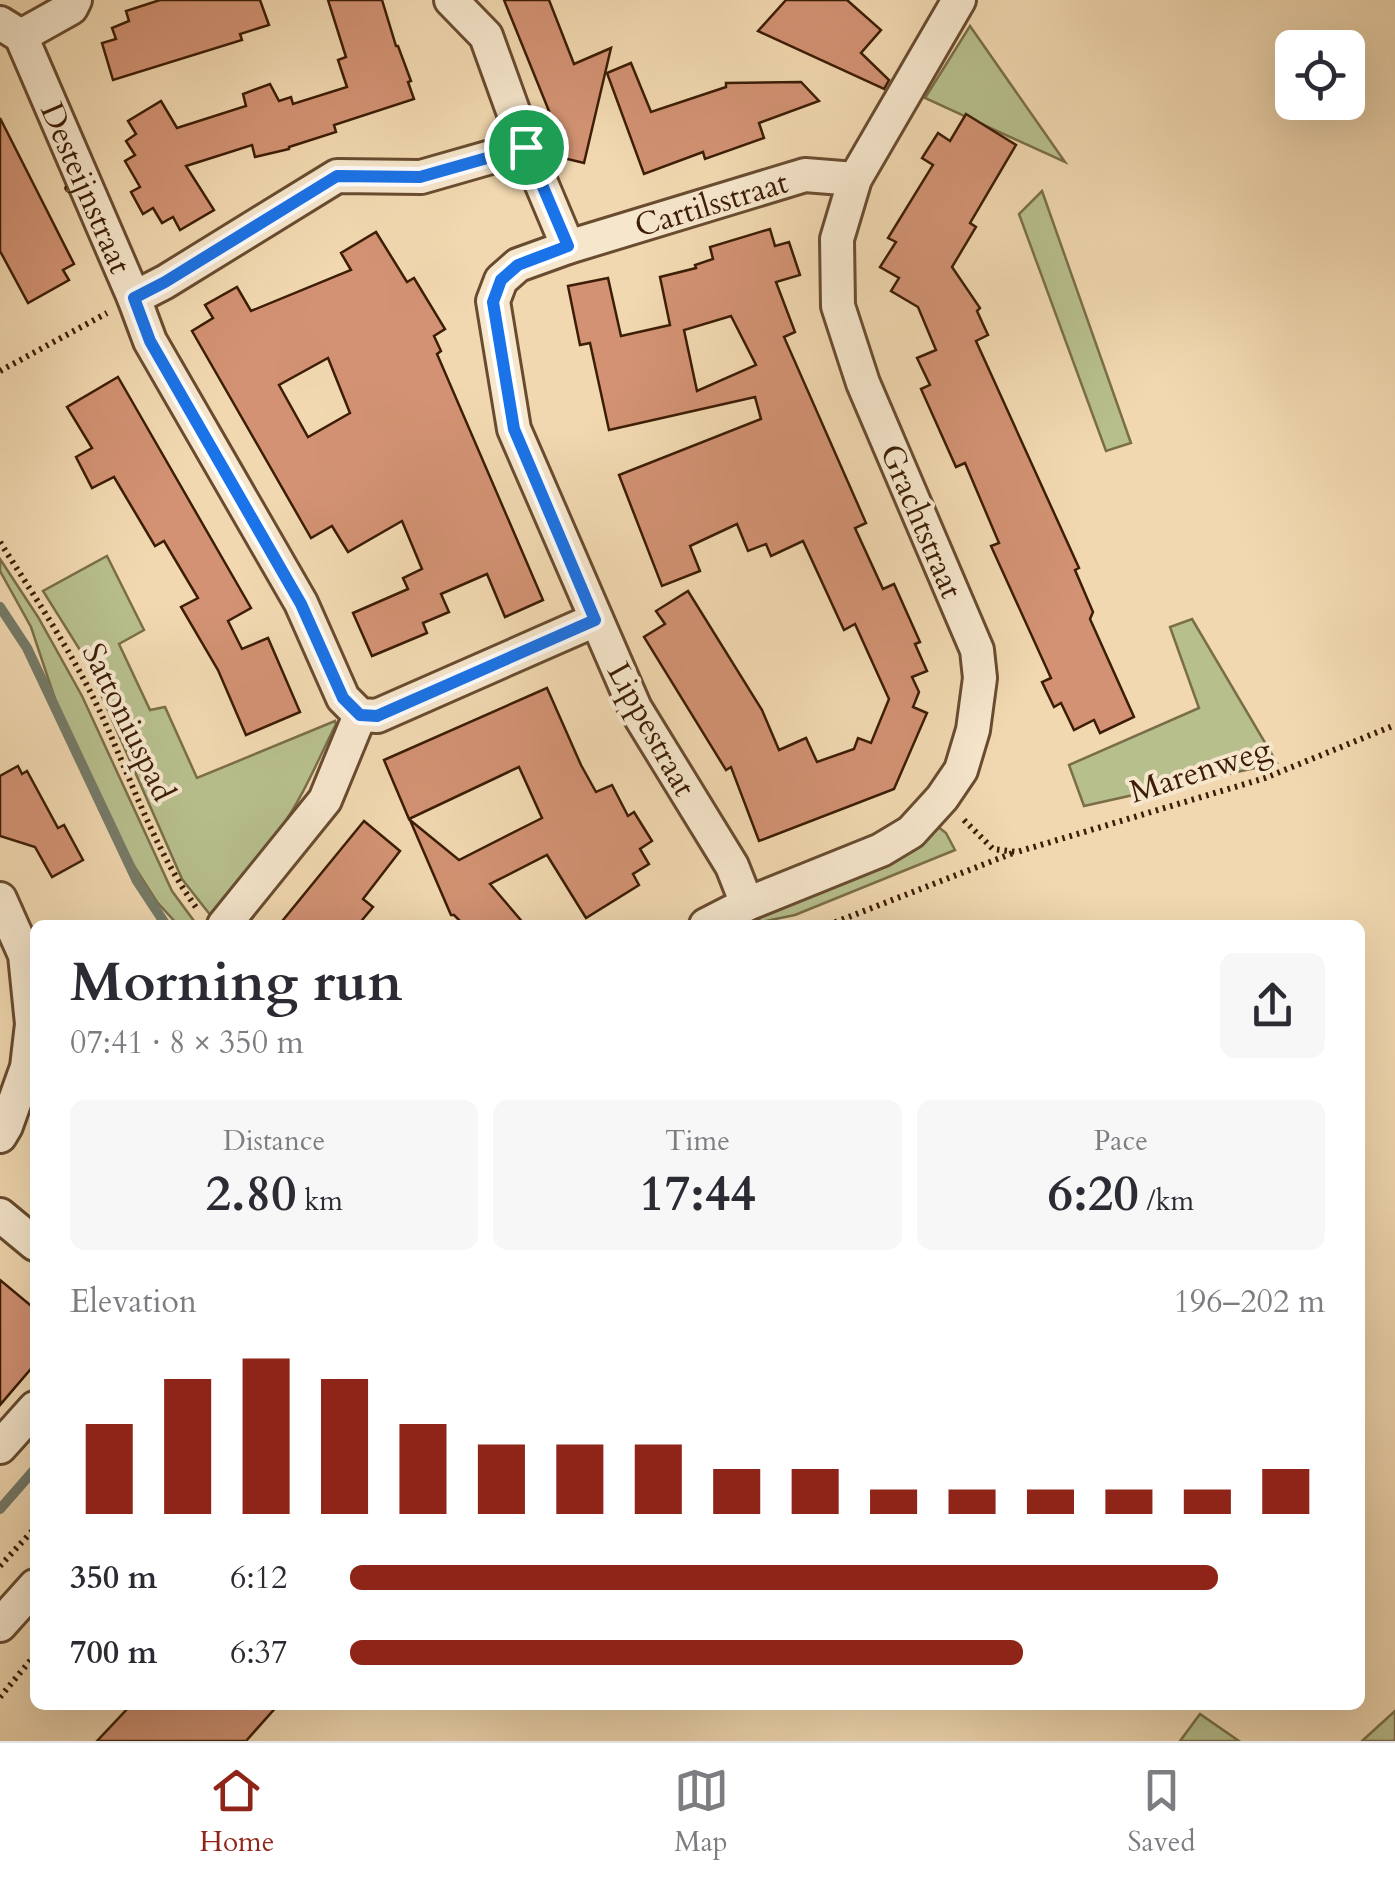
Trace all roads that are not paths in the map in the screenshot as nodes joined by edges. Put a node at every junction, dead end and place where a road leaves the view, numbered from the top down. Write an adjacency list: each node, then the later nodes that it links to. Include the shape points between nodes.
1 (74, 0): 4 (street, via 71,8)
2 (451, 0): 5 (street, via 486,36)
3 (957, 1): 6 (street, Grachtstraat)
4 (10, 30): 8 (street, Desteijnstraat)
5 (526, 147): 7 (street); 8 (street, via 420,177 337,176)
6 (856, 179): 7 (street, Cartilsstraat, via 804,176); 12 (street, Grachtstraat, via 836,239 838,306 863,383 977,650 973,730 960,770 912,832)
7 (568, 246): 9 (street, Lippestraat, via 518,265 501,280 493,302 514,429)
8 (134, 298): 10 (street, Desteijnstraat, via 150,341 301,604 343,698)
9 (595, 620): 10 (street, via 377,716); 12 (street, Lippestraat, via 634,708 732,866)
10 (360, 715): 13 (street, via 325,800)
11 (0, 899): 15 (street, via 25,955)
12 (747, 904): 14 (street, Grachtstraat)
13 (213, 920)
14 (716, 920)
15 (30, 1004)
16 (30, 1041): 17 (street)
17 (0, 1136)
18 (0, 1215): 19 (street)
19 (30, 1240)
20 (30, 1414): 21 (street)
21 (0, 1447)
22 (30, 1591): 23 (street)
23 (0, 1624)

